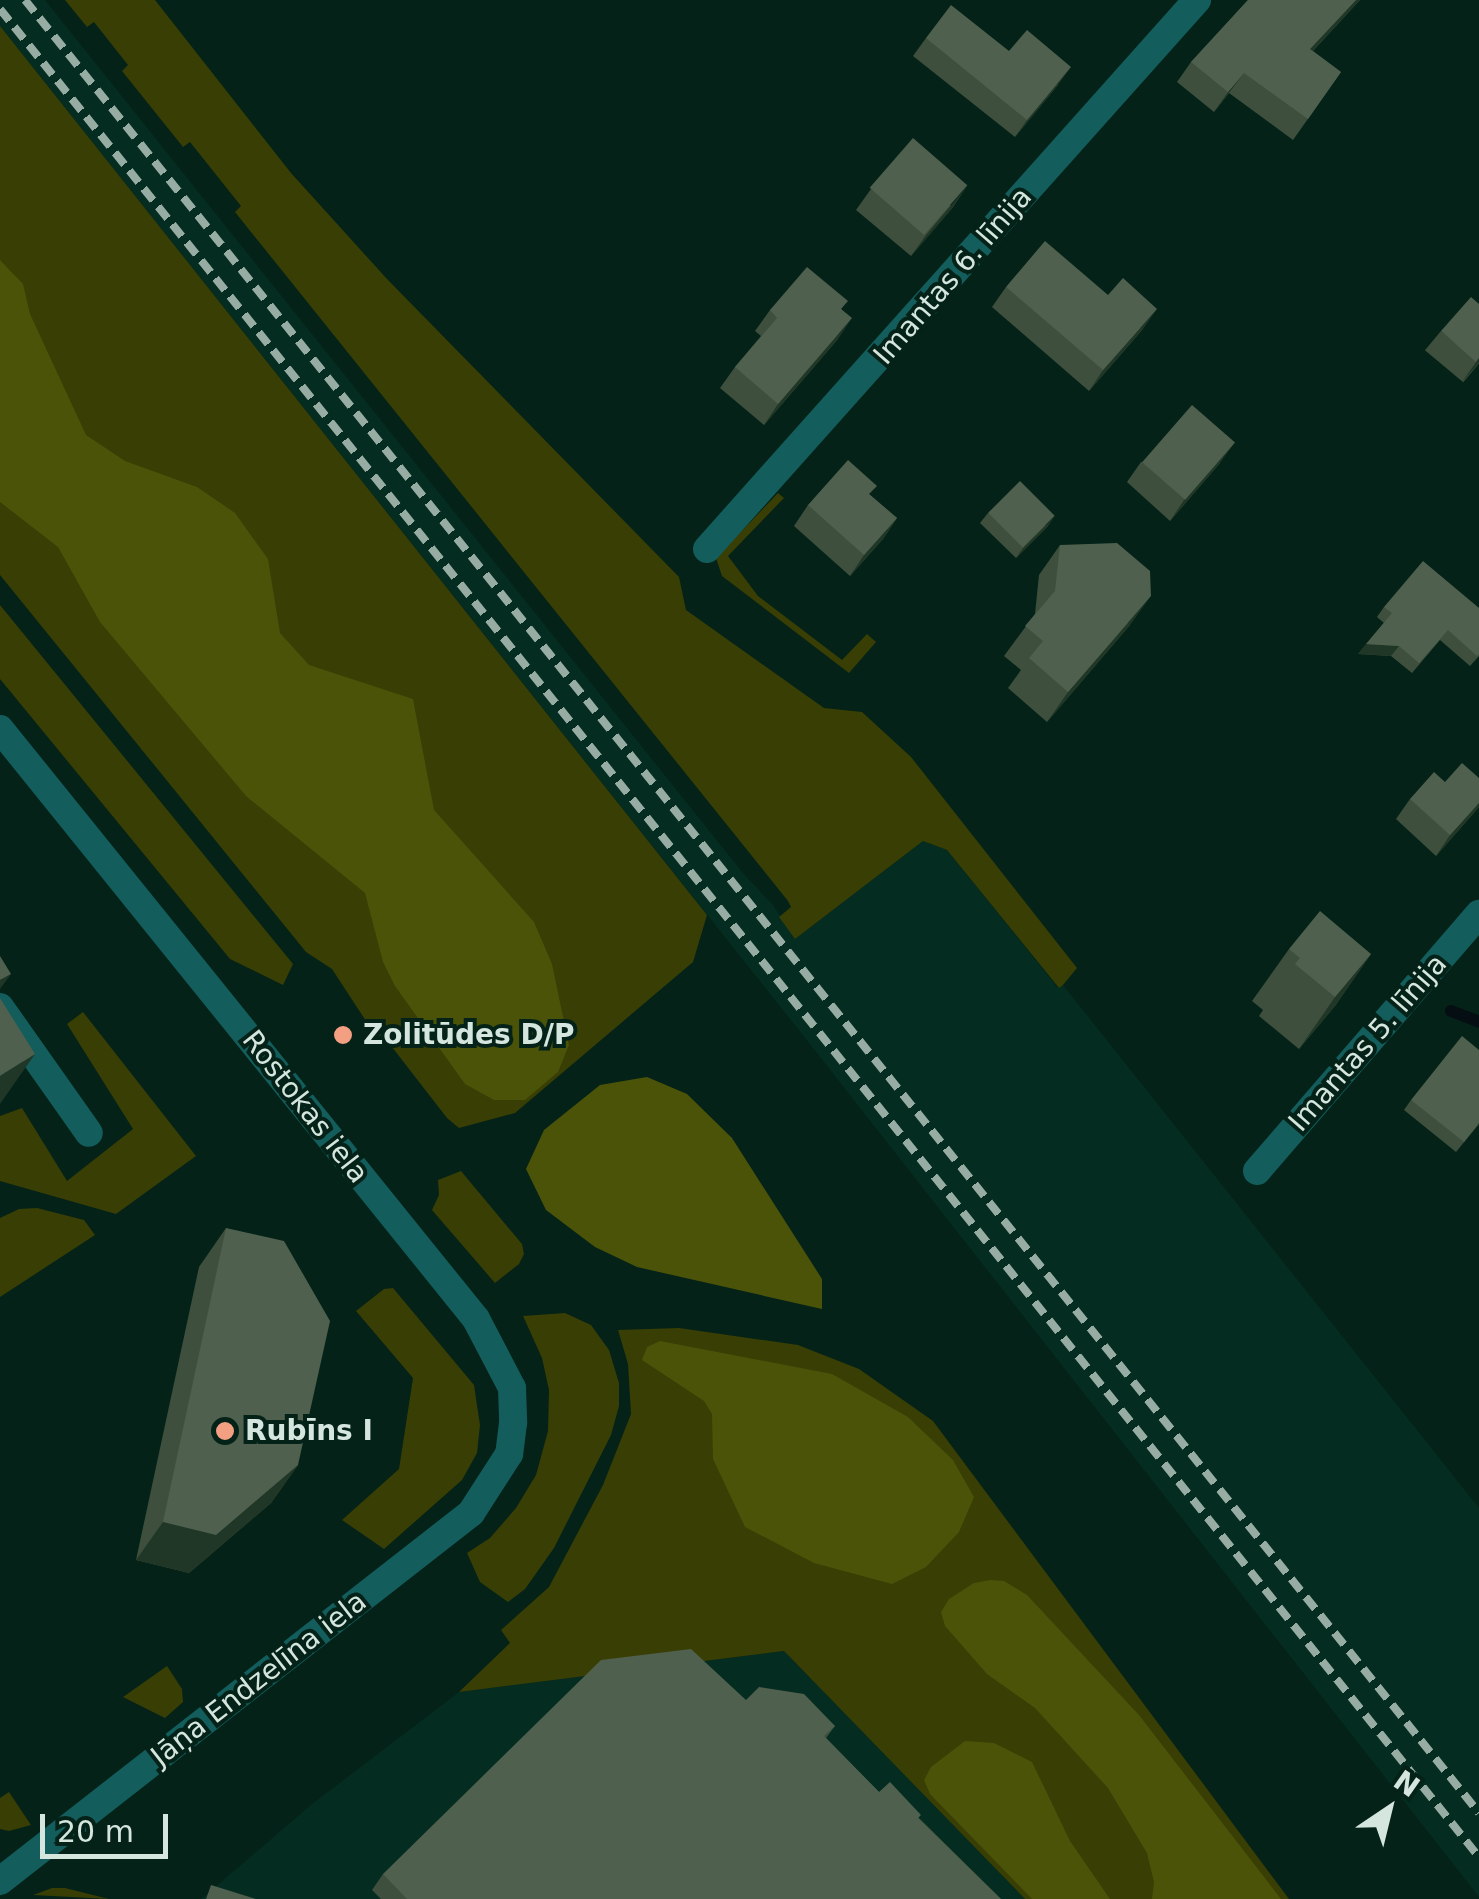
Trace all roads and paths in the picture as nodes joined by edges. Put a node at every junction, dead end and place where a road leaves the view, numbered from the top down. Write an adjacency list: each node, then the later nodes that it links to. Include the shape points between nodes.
1 (1197, 0): 2 (street, Imantas 6. līnija)
2 (708, 549)
3 (0, 729): 8 (street, Rostokas iela, via 476,1319 512,1388 513,1423 509,1454)
4 (1479, 914): 7 (street, Imantas 5. līnija)
5 (0, 1007): 6 (street)
6 (89, 1133)
7 (1257, 1171)
8 (471, 1513): 9 (street, Jāņa Endzelīna iela)
9 (0, 1882)

